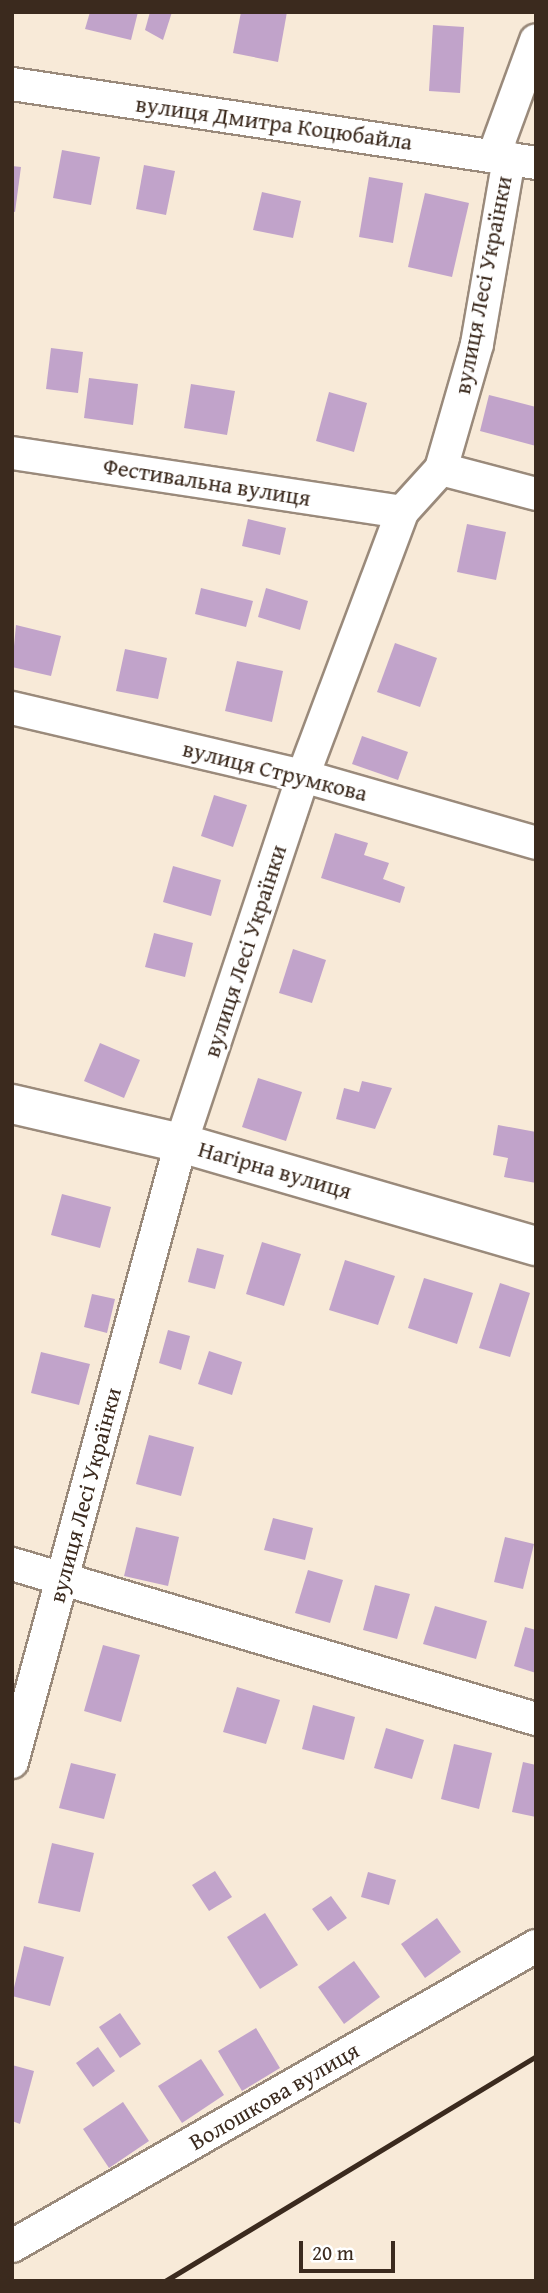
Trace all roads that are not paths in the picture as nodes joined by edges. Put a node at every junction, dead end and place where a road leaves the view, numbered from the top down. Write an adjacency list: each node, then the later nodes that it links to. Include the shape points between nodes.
1 (536, 40): 3 (street, вулиця Лесі Українки)
2 (12, 84): 3 (street, вулиця Дмитра Коцюбайла)
3 (513, 159): 5 (street, вулиця Лесі Українки, via 477,344)
4 (12, 453): 7 (street, Фестивальна вулиця)
5 (441, 469): 6 (street); 7 (street, вулиця Лесі Українки)
6 (536, 494)
7 (402, 512): 9 (street, вулиця Лесі Українки)
8 (12, 708): 9 (street, вулиця Струмкова)
9 (303, 776): 10 (street, вулиця Струмкова); 12 (street, вулиця Лесі Українки)
10 (536, 843)
11 (12, 1104): 12 (street, Нагірна вулиця)
12 (181, 1143): 13 (street, Нагірна вулиця); 15 (street, вулиця Лесі Українки)
13 (536, 1246)
14 (12, 1564): 15 (street)
15 (62, 1579): 16 (street); 17 (street, вулиця Лесі Українки)
16 (536, 1719)
17 (12, 1762)
18 (536, 1946): 19 (street, Волошкова вулиця)
19 (12, 2246)

